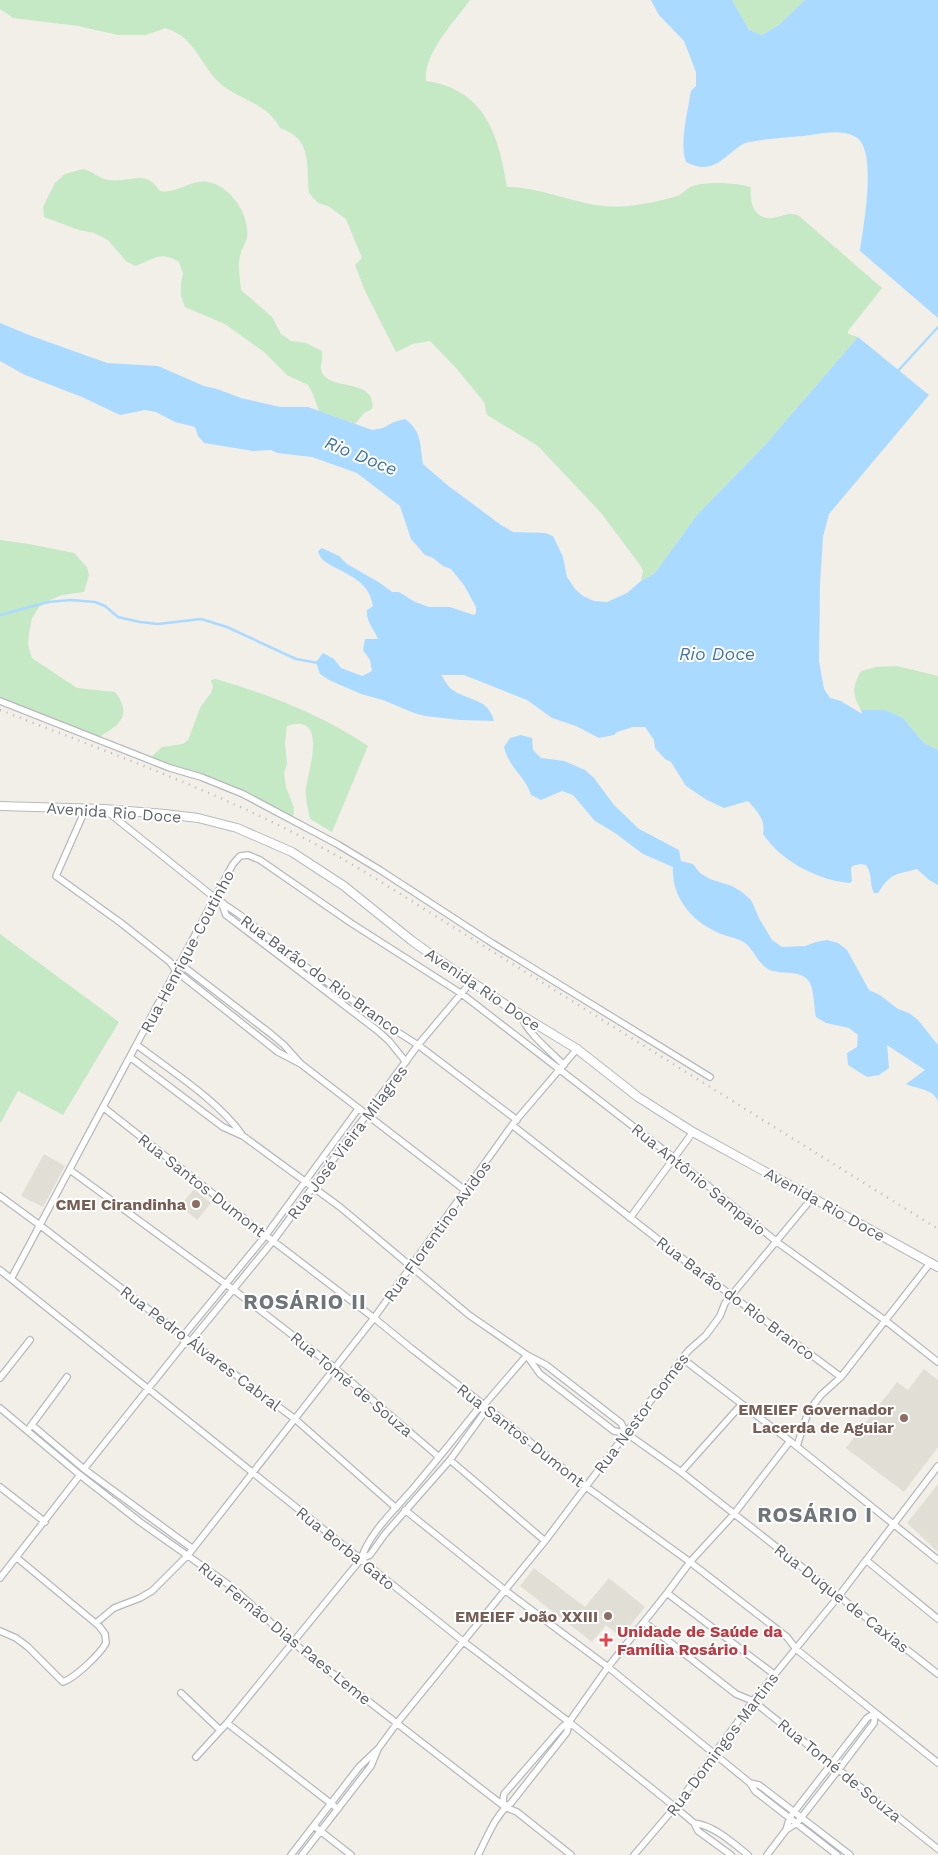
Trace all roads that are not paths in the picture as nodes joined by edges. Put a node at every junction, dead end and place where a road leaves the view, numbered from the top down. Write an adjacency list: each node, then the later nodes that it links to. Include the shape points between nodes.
1 (0, 701): 21 (street, via 242,794 337,844)
2 (0, 806): 3 (street, Avenida Rio Doce)
3 (86, 808): 4 (street, Avenida Rio Doce); 7 (street, via 56,876)
4 (104, 809): 5 (street, Rua Barão do Rio Branco); 10 (street, Avenida Rio Doce, via 198,818 237,828 277,845 344,886 411,940)
5 (215, 898): 6 (street, Rua Barão do Rio Branco); 8 (street, Rua Henrique Coutinho); 11 (street, Rua Henrique Coutinho, via 238,858 245,855 254,858)
6 (224, 903): 14 (street, Rua Barão do Rio Branco, via 295,959); 17 (street, via 226,915 378,1031)
7 (170, 962): 8 (street); 9 (street)
8 (181, 963): 9 (street, Rua Henrique Coutinho); 18 (street, via 271,1034)
9 (176, 971): 13 (street, Rua Henrique Coutinho); 18 (street, via 278,1052)
10 (471, 982): 11 (street, Rua José Vieira Milagres); 12 (street, Avenida Rio Doce)
11 (462, 994): 14 (street, Rua José Vieira Milagres); 20 (street, Rua Antônio Sampaio)
12 (520, 1015): 15 (street, Avenida Rio Doce); 19 (street, via 531,1032)
13 (137, 1045): 16 (street, Rua Henrique Coutinho); 28 (street, Rua Duque de Caxias, via 216,1107)
14 (418, 1045): 17 (street, Rua José Vieira Milagres); 25 (street, Rua Barão do Rio Branco)
15 (577, 1049): 19 (street, Rua Florentino Avidos); 27 (street, Avenida Rio Doce, via 638,1097)
16 (130, 1057): 22 (street, Rua Henrique Coutinho); 28 (street, Rua Duque de Caxias, via 223,1127)
17 (406, 1062): 24 (street, Rua José Vieira Milagres)
18 (301, 1064): 23 (street)
19 (564, 1065): 20 (street, Rua Florentino Avidos)
20 (560, 1071): 25 (street, Rua Florentino Avidos); 29 (street, Rua Antônio Sampaio)
21 (710, 1077)
22 (103, 1107): 30 (street, Rua Henrique Coutinho); 38 (street, Rua Santos Dumont)
23 (358, 1109): 24 (street); 31 (street)
24 (367, 1116): 32 (street, Rua José Vieira Milagres); 33 (street)
25 (517, 1120): 26 (street, Rua Florentino Avidos)
26 (512, 1125): 33 (street, Rua Florentino Avidos); 36 (street, Rua Barão do Rio Branco)
27 (693, 1132): 29 (street); 35 (street, Avenida Rio Doce)
28 (243, 1136): 31 (street, Rua Duque de Caxias)
29 (674, 1158): 36 (street); 40 (street, Rua Antônio Sampaio)
30 (70, 1170): 37 (street, Rua Henrique Coutinho); 45 (street, Rua Tomé de Souza)
31 (304, 1181): 32 (street, Rua Duque de Caxias); 38 (street)
32 (312, 1187): 39 (street, Rua José Vieira Milagres); 42 (street, Rua Duque de Caxias)
33 (466, 1191): 42 (street, Rua Florentino Avidos)
34 (0, 1196): 37 (street, Rua Pedro Álvares Cabral)
35 (813, 1197): 40 (street, Rua Nestor Gomes); 41 (street, Avenida Rio Doce)
36 (630, 1218): 47 (street, Rua Barão do Rio Branco)
37 (41, 1226): 44 (street, Rua Henrique Coutinho); 50 (street, Rua Pedro Álvares Cabral)
38 (266, 1234): 39 (street, Rua Santos Dumont); 45 (street)
39 (274, 1241): 46 (street, Rua José Vieira Milagres); 48 (street, Rua Santos Dumont)
40 (777, 1242): 47 (street, Rua Nestor Gomes); 49 (street, Rua Antônio Sampaio)
41 (934, 1265): 49 (street)
42 (410, 1267): 48 (street, Rua Florentino Avidos); 54 (street, Rua Duque de Caxias, via 469,1315)
43 (0, 1270): 44 (street, Rua Borba Gato)
44 (11, 1279): 61 (street, Rua Borba Gato)
45 (226, 1284): 46 (street, Rua Tomé de Souza); 50 (street)
46 (234, 1290): 52 (street, Rua José Vieira Milagres); 57 (street, Rua Tomé de Souza)
47 (732, 1295): 55 (street, Rua Nestor Gomes, via 706,1335); 59 (street, Rua Barão do Rio Branco)
48 (374, 1318): 57 (street, Rua Florentino Avidos); 63 (street, Rua Santos Dumont)
49 (886, 1321): 56 (street, Rua Antônio Sampaio); 59 (street)
50 (183, 1336): 52 (street, Rua Pedro Álvares Cabral); 53 (street)
51 (30, 1340): 60 (street)
52 (190, 1342): 53 (street, Rua José Vieira Milagres); 65 (street, Rua Pedro Álvares Cabral)
53 (183, 1345): 61 (street, Rua José Vieira Milagres)
54 (527, 1355): 63 (street); 67 (street, Rua Duque de Caxias, via 546,1365 621,1423); 67 (street, Rua Duque de Caxias, via 540,1374 614,1431)
55 (682, 1359): 62 (street); 67 (street, Rua Nestor Gomes)
56 (938, 1362)
57 (335, 1368): 65 (street, Rua Florentino Avidos); 70 (street, Rua Tomé de Souza)
58 (67, 1377): 66 (street)
59 (841, 1377): 69 (street, via 814,1404)
60 (0, 1378)
61 (148, 1390): 73 (street, Rua José Vieira Milagres); 75 (street, Rua Borba Gato)
62 (741, 1404): 68 (street); 74 (street)
63 (484, 1405): 70 (street); 71 (street, via 484,1413); 77 (street, Rua Santos Dumont)
64 (0, 1408): 66 (street, Rua Fernão Dias Paes Leme)
65 (295, 1419): 75 (street, Rua Florentino Avidos); 79 (street, Rua Pedro Álvares Cabral)
66 (30, 1428): 73 (street); 76 (street, Rua Fernão Dias Paes Leme)
67 (626, 1433): 74 (street, Rua Duque de Caxias); 77 (street, Rua Nestor Gomes)
68 (790, 1441): 69 (street); 81 (street)
69 (797, 1446): 83 (street)
70 (439, 1457): 79 (street)
71 (450, 1460): 80 (street); 84 (street)
72 (938, 1466): 83 (street, Rua Domingos Martins)
73 (84, 1469): 85 (street)
74 (681, 1472): 81 (street, Rua Duque de Caxias)
75 (254, 1473): 85 (street, Rua Florentino Avidos); 88 (street, Rua Borba Gato)
76 (80, 1475): 82 (street); 86 (street, Rua Fernão Dias Paes Leme)
77 (585, 1486): 84 (street, Rua Nestor Gomes); 91 (street, Rua Santos Dumont)
78 (0, 1487): 82 (street)
79 (396, 1508): 88 (street, via 377,1530)
80 (405, 1510): 88 (street, via 370,1555); 93 (street)
81 (734, 1514): 91 (street); 95 (street, Rua Duque de Caxias)
82 (45, 1522): 87 (street)
83 (894, 1523): 89 (street, Rua Domingos Martins); 90 (street)
84 (545, 1541): 93 (street, Rua Nestor Gomes)
85 (193, 1549): 86 (street, Rua Florentino Avidos)
86 (188, 1555): 98 (street, Rua Florentino Avidos, via 152,1591 114,1608); 100 (street, Rua Fernão Dias Paes Leme, via 232,1587)
87 (16, 1557): 92 (street); 98 (street)
88 (361, 1560): 100 (street); 101 (street, Rua Borba Gato)
89 (866, 1560): 95 (street, Rua Domingos Martins); 96 (street)
90 (938, 1560)
91 (690, 1562): 94 (street); 102 (street, Rua Santos Dumont, via 787,1637)
92 (0, 1578)
93 (506, 1592): 101 (street, Rua Nestor Gomes); 103 (street)
94 (666, 1593): 97 (street); 105 (street)
95 (838, 1597): 102 (street, Rua Domingos Martins); 104 (street, Rua Duque de Caxias)
96 (938, 1619)
97 (644, 1622): 103 (street); 107 (street, Rua Tomé de Souza, via 736,1694)
98 (96, 1623): 99 (street, via 106,1638 104,1647 64,1682 28,1647)
99 (0, 1631)
100 (292, 1642): 110 (street); 111 (street, Rua Fernão Dias Paes Leme)
101 (464, 1642): 109 (street, Rua Borba Gato); 111 (street, Rua Nestor Gomes)
102 (796, 1649): 105 (street, Rua Domingos Martins); 108 (street, Rua Santos Dumont)
103 (608, 1667): 109 (street); 114 (street)
104 (938, 1674)
105 (775, 1675): 107 (street, Rua Domingos Martins)
106 (181, 1693): 112 (street)
107 (753, 1701): 114 (street, Rua Domingos Martins); 116 (street, Rua Tomé de Souza)
108 (875, 1713): 116 (street, via 866,1718); 117 (street, Rua Santos Dumont); 118 (street, via 874,1723)
109 (569, 1722): 121 (street, via 567,1732); 121 (street, via 504,1794); 122 (street, Rua Borba Gato)
110 (227, 1723): 112 (street); 120 (street)
111 (397, 1723): 113 (street, Rua Nestor Gomes); 121 (street, Rua Fernão Dias Paes Leme)
112 (220, 1730): 115 (street)
113 (378, 1749): 120 (street, Rua Nestor Gomes, via 359,1767); 123 (street, Rua Nestor Gomes, via 371,1766)
114 (713, 1753): 119 (street); 122 (street, Rua Domingos Martins)
115 (196, 1757)
116 (831, 1762): 118 (street, Rua Tomé de Souza); 124 (street)
117 (938, 1762)
118 (839, 1769): 126 (street); 132 (street, Rua Tomé de Souza)
119 (750, 1782): 124 (street, via 760,1785); 125 (street, via 754,1791)
120 (332, 1804): 123 (street); 129 (street, Rua Nestor Gomes)
121 (505, 1807): 137 (street); 138 (street, Rua Fernão Dias Paes Leme, via 517,1812)
122 (675, 1807): 127 (street, Rua Borba Gato); 139 (street, Rua Domingos Martins)
123 (338, 1810): 131 (street, Rua Nestor Gomes)
124 (794, 1811): 125 (street); 126 (street)
125 (790, 1817): 128 (street); 130 (street)
126 (802, 1818): 128 (street); 144 (street)
127 (694, 1823): 133 (street, Rua Borba Gato, via 698,1831); 141 (street, Rua Borba Gato, via 710,1827)
128 (797, 1823): 130 (street); 143 (street)
129 (314, 1826): 131 (street); 134 (street, Rua Nestor Gomes)
130 (786, 1830): 142 (street)
131 (321, 1831): 135 (street, Rua Nestor Gomes); 136 (street)
132 (938, 1849)
133 (724, 1853): 140 (street, Rua Borba Gato)
134 (291, 1855)
135 (302, 1855)
136 (351, 1855)
137 (478, 1855)
138 (571, 1855)
139 (634, 1855)
140 (731, 1855)
141 (748, 1855)
142 (768, 1855)
143 (838, 1855)
144 (850, 1855)

